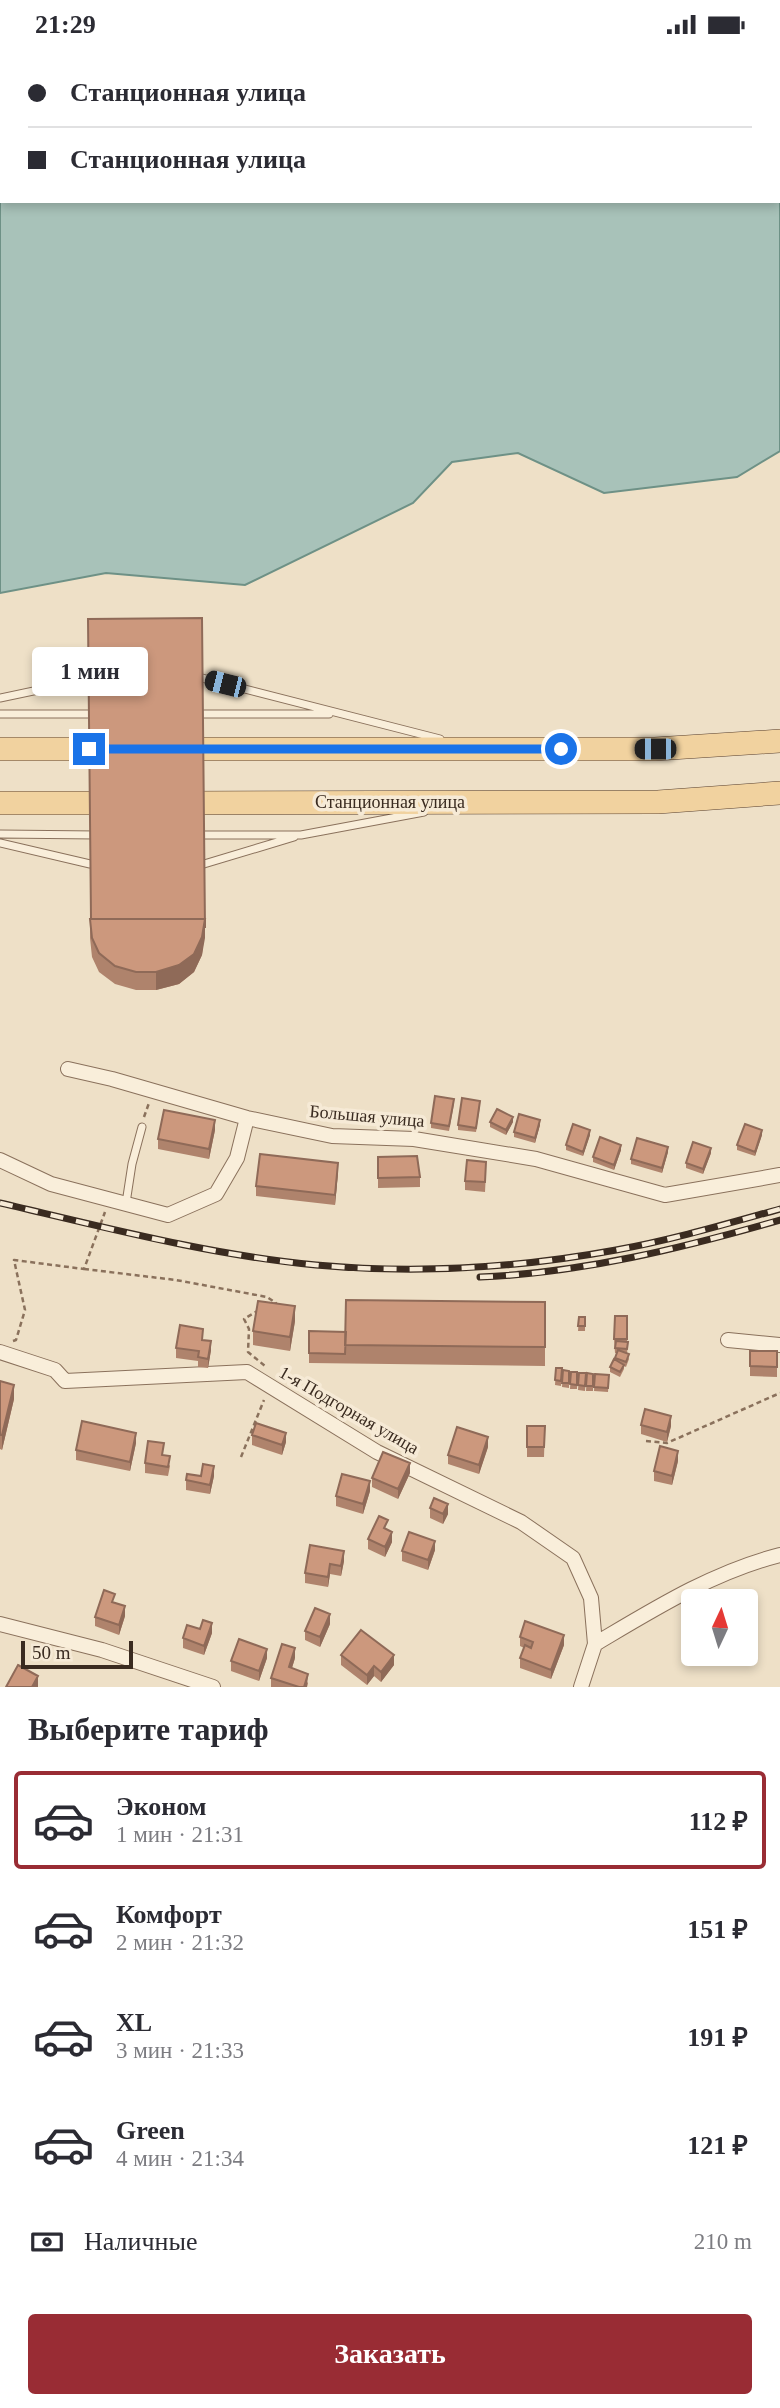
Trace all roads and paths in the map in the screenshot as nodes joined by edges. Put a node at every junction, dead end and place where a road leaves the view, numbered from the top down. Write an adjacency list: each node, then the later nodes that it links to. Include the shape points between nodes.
1 (100, 678): 3 (lane)
2 (189, 678): 4 (lane)
3 (0, 698)
4 (341, 713): 7 (lane); 10 (lane)
5 (0, 714): 6 (lane)
6 (100, 714)
7 (180, 714)
8 (780, 741): 10 (main road, via 655,749)
9 (0, 749): 10 (main road)
10 (478, 749)
11 (780, 793): 12 (main road, Станционная улица, via 659,802)
12 (481, 802): 13 (main road, Станционная улица); 17 (lane)
13 (0, 803)
14 (0, 834): 15 (lane)
15 (101, 835)
16 (192, 835): 17 (lane)
17 (301, 835): 20 (lane, via 204,865)
18 (0, 843): 19 (lane)
19 (102, 864)
20 (190, 865)
21 (68, 1069): 22 (street, Большая улица)
22 (247, 1118): 25 (street, Большая улица, via 332,1136 414,1139 536,1159 665,1195); 26 (street, via 237,1158 216,1194 168,1215)
23 (142, 1127): 26 (lane)
24 (0, 1160): 26 (street, via 51,1184)
25 (780, 1175)
26 (126, 1204): 27 (path, via 121,1214 104,1212)
27 (84, 1269): 30 (path, via 13,1260 25,1310 16,1340); 31 (path, via 267,1297 276,1303 244,1319 249,1329 248,1352 265,1364)
28 (728, 1340): 29 (street)
29 (780, 1345)
30 (4, 1347): 31 (street, 1-я Подгорная улица, via 55,1370 65,1381 247,1372)
31 (266, 1385): 34 (path); 37 (street, 1-я Подгорная улица, via 377,1452 521,1522 572,1558 591,1598)
32 (780, 1393): 33 (path, via 667,1443)
33 (646, 1441)
34 (241, 1457)
35 (780, 1555): 37 (street, via 747,1563 670,1600)
36 (0, 1624): 38 (street, via 102,1650)
37 (595, 1644): 39 (street, 1-я Подгорная улица)
38 (213, 1687)
39 (581, 1687)

